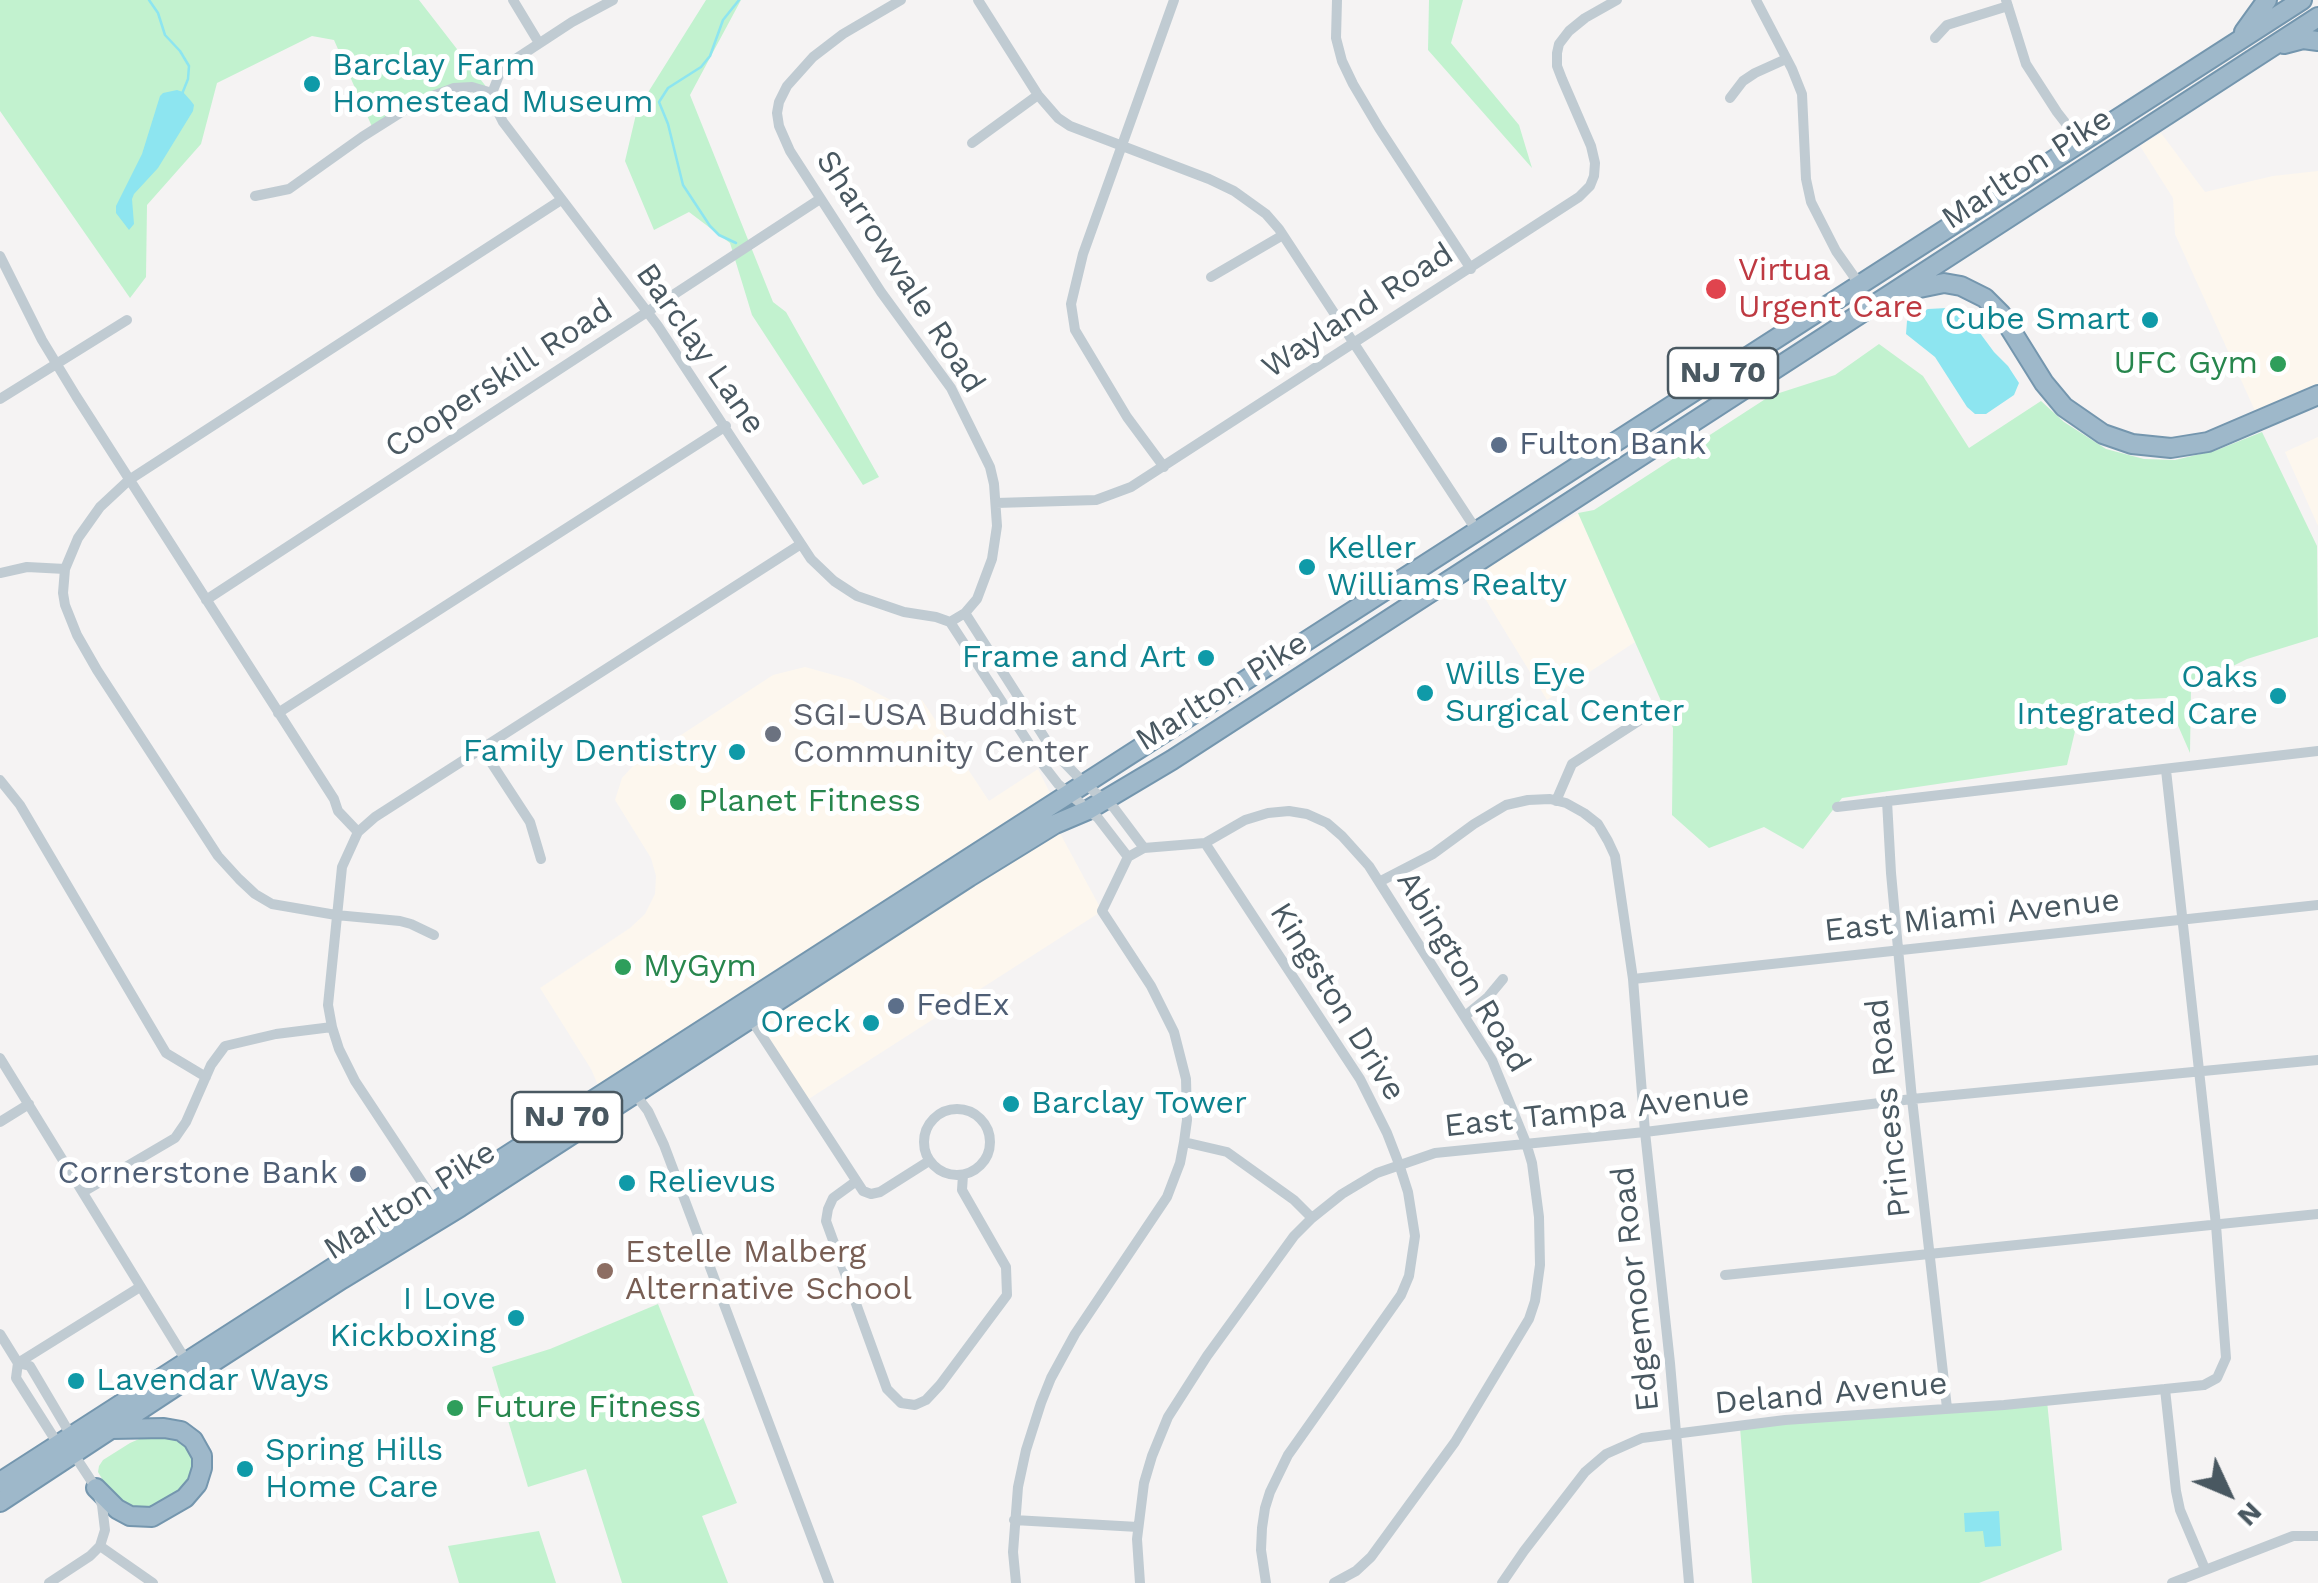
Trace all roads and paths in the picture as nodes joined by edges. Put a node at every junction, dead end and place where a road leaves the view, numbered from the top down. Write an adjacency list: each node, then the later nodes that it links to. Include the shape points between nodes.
1 (514, 0): 15 (street)
2 (614, 0): 15 (street)
3 (901, 0): 26 (street, Sharrowvale Road, via 813,57 779,102 779,126)
4 (978, 0): 20 (street)
5 (1174, 0): 24 (street)
6 (1337, 0): 30 (street, via 1336,38 1353,84)
7 (1617, 0): 30 (street, Wayland Road, via 1559,44 1557,66 1595,162 1590,186)
8 (1756, 0): 18 (street)
9 (2267, 0): 16 (highway)
10 (2302, 0): 16 (highway, Marlton Pike / NJ 70)
11 (2007, 3): 13 (street, via 1947,26); 22 (street, via 2026,64)
12 (2318, 17): 17 (highway, Marlton Pike / NJ 70)
13 (1935, 38)
14 (2318, 41): 17 (highway)
15 (539, 44): 19 (street, via 500,73)
16 (2234, 44): 22 (highway, Marlton Pike / NJ 70)
17 (2269, 50): 33 (highway, Marlton Pike / NJ 70)
18 (1786, 58): 21 (street, via 1754,72); 32 (street, via 1802,94 1810,202)
19 (492, 93): 25 (street, via 454,88 419,102 289,190); 27 (street, Barclay Lane, via 503,122)
20 (1038, 95): 23 (street); 24 (street, via 1070,126)
21 (1730, 98)
22 (2081, 142): 32 (highway, Marlton Pike / NJ 70)
23 (972, 143)
24 (1121, 146): 28 (street, via 1234,191); 41 (street, via 1083,254 1072,316)
25 (254, 196)
26 (820, 199): 34 (street, Cooperskill Road); 43 (street, Sharrowvale Road, via 952,388 990,467)
27 (560, 200): 34 (street, Barclay Lane); 42 (street)
28 (1283, 235): 31 (street); 36 (street)
29 (0, 256): 37 (street)
30 (1471, 268): 36 (street, Wayland Road)
31 (1211, 277)
32 (1860, 285): 44 (highway, Marlton Pike / NJ 70)
33 (1885, 296): 38 (highway, via 1944,283 1975,292 2001,314 2064,407 2102,434 2132,444 2171,448 2208,442); 56 (highway, Marlton Pike / NJ 70, via 1172,760)
34 (647, 312): 40 (street, Barclay Lane); 48 (street, Cooperskill Road)
35 (126, 320): 37 (street)
36 (1354, 342): 41 (street, Wayland Road); 44 (street)
37 (57, 365): 39 (street); 42 (street)
38 (2318, 395)
39 (0, 399)
40 (726, 426): 45 (street, Barclay Lane); 50 (street)
41 (1164, 467): 43 (street, Wayland Road, via 1100,499)
42 (129, 480): 46 (street, via 78,538); 48 (street)
43 (996, 503): 49 (street, Sharrowvale Road, via 987,574 978,599)
44 (1477, 532): 56 (highway, Marlton Pike / NJ 70)
45 (802, 544): 49 (street, Barclay Lane, via 857,596 904,612); 52 (street)
46 (66, 569): 47 (street); 66 (street, via 63,593 77,635 218,856 272,904)
47 (0, 573)
48 (206, 600): 50 (street)
49 (958, 618): 56 (street); 56 (street, via 1041,762)
50 (278, 713): 60 (street)
51 (1640, 720): 57 (street, via 1572,764)
52 (483, 750): 60 (street); 63 (street, via 530,822)
53 (2318, 751): 54 (street)
54 (2166, 770): 58 (street); 67 (street)
55 (0, 780): 78 (street, via 166,1054)
56 (1087, 797): 62 (street, via 1098,818); 62 (street, via 1116,811); 73 (highway, Marlton Pike / NJ 70); 80 (highway, Marlton Pike / NJ 70)
57 (1556, 800): 64 (street, via 1506,805); 71 (street, Edgemoor Road, via 1584,812 1608,841)
58 (1886, 801): 59 (street); 69 (street, Princess Road)
59 (1837, 808)
60 (358, 832): 66 (street, via 342,866)
61 (1206, 843): 62 (street); 64 (street, Abington Road, via 1268,813 1307,814 1342,836); 88 (street, Kingston Drive, via 1360,1079)
62 (1136, 852): 85 (street, via 1102,911 1174,1032 1186,1078)
63 (542, 859)
64 (1380, 882): 72 (street, Abington Road)
65 (2318, 906): 67 (street, East Miami Avenue)
66 (336, 915): 68 (street, via 411,924); 74 (street)
67 (2183, 919): 69 (street, East Miami Avenue); 77 (street)
68 (434, 935)
69 (1898, 950): 71 (street, East Miami Avenue); 81 (street, Princess Road)
70 (1503, 979): 72 (street)
71 (1632, 979): 84 (street, Edgemoor Road)
72 (1465, 1016): 86 (street, Abington Road, via 1498,1072)
73 (751, 1018): 79 (highway, Marlton Pike / NJ 70); 90 (street)
74 (332, 1027): 78 (street, via 225,1046); 92 (street, via 355,1081)
75 (0, 1058): 82 (street)
76 (2318, 1060): 77 (street, East Tampa Avenue)
77 (2200, 1070): 81 (street, East Tampa Avenue); 96 (street)
78 (206, 1077): 91 (street, via 174,1138)
79 (635, 1094): 93 (highway, Marlton Pike / NJ 70); 118 (street, via 664,1145)
80 (602, 1095): 92 (highway, Marlton Pike / NJ 70); 93 (highway, via 596,1111 496,1175)
81 (1912, 1099): 84 (street, East Tampa Avenue); 97 (street, Princess Road)
82 (28, 1104): 83 (street); 91 (street)
83 (0, 1122)
84 (1646, 1132): 86 (street, East Tampa Avenue); 106 (street, Edgemoor Road)
85 (1184, 1142): 95 (street, via 1238,1158); 111 (street, via 1167,1196 1050,1378 1021,1468)
86 (1526, 1143): 88 (street, East Tampa Avenue); 122 (street, Abington Road, via 1540,1266 1529,1319 1455,1442 1371,1557)
87 (929, 1161): 89 (street, via 944,1173); 89 (street, via 924,1142 930,1122 948,1111 970,1112 984,1123 990,1144 982,1164); 90 (street, via 877,1194)
88 (1398, 1164): 95 (street, East Tampa Avenue); 121 (street, Kingston Drive, via 1415,1236 1409,1276 1270,1492 1261,1550)
89 (963, 1175): 90 (street, via 962,1190 1006,1268 1006,1294 940,1385 914,1405 887,1389 826,1221 834,1195)
90 (855, 1182)
91 (83, 1192): 99 (street)
92 (435, 1202): 101 (highway, Marlton Pike / NJ 70)
93 (460, 1207): 105 (highway, Marlton Pike / NJ 70)
94 (2318, 1214): 96 (street)
95 (1312, 1218): 112 (street, East Tampa Avenue, via 1168,1417 1144,1484)
96 (2216, 1225): 97 (street); 103 (street, Deland Avenue, via 2226,1358 2216,1378)
97 (1931, 1254): 98 (street); 104 (street, Princess Road)
98 (1725, 1274)
99 (140, 1287): 101 (street); 102 (street)
100 (0, 1334): 102 (street)
101 (187, 1362): 107 (highway, Marlton Pike / NJ 70)
102 (18, 1364): 107 (street, via 16,1378 56,1440); 107 (street, via 30,1366 70,1432)
103 (2165, 1389): 104 (street, Deland Avenue); 115 (street, via 2176,1492)
104 (1947, 1408): 106 (street, Deland Avenue)
105 (112, 1429): 107 (highway, Marlton Pike / NJ 70); 109 (highway, via 180,1431 193,1440 202,1468 186,1498 152,1517 117,1510)
106 (1676, 1433): 123 (street, Deland Avenue, via 1624,1445 1585,1472); 124 (street, Edgemoor Road)
107 (70, 1448): 108 (highway, Marlton Pike / NJ 70); 109 (street); 110 (highway, Marlton Pike / NJ 70)
108 (0, 1482)
109 (96, 1488): 114 (street, via 104,1515)
110 (0, 1502)
111 (1014, 1520): 112 (street); 119 (street)
112 (1138, 1527): 120 (street, East Tampa Avenue)
113 (2318, 1536): 115 (street, via 2293,1536)
114 (100, 1546): 116 (street); 117 (street)
115 (2205, 1569): 125 (street)
116 (48, 1583)
117 (153, 1583)
118 (829, 1583)
119 (1016, 1583)
120 (1140, 1583)
121 (1266, 1583)
122 (1334, 1583)
123 (1502, 1583)
124 (1689, 1583)
125 (2172, 1583)

